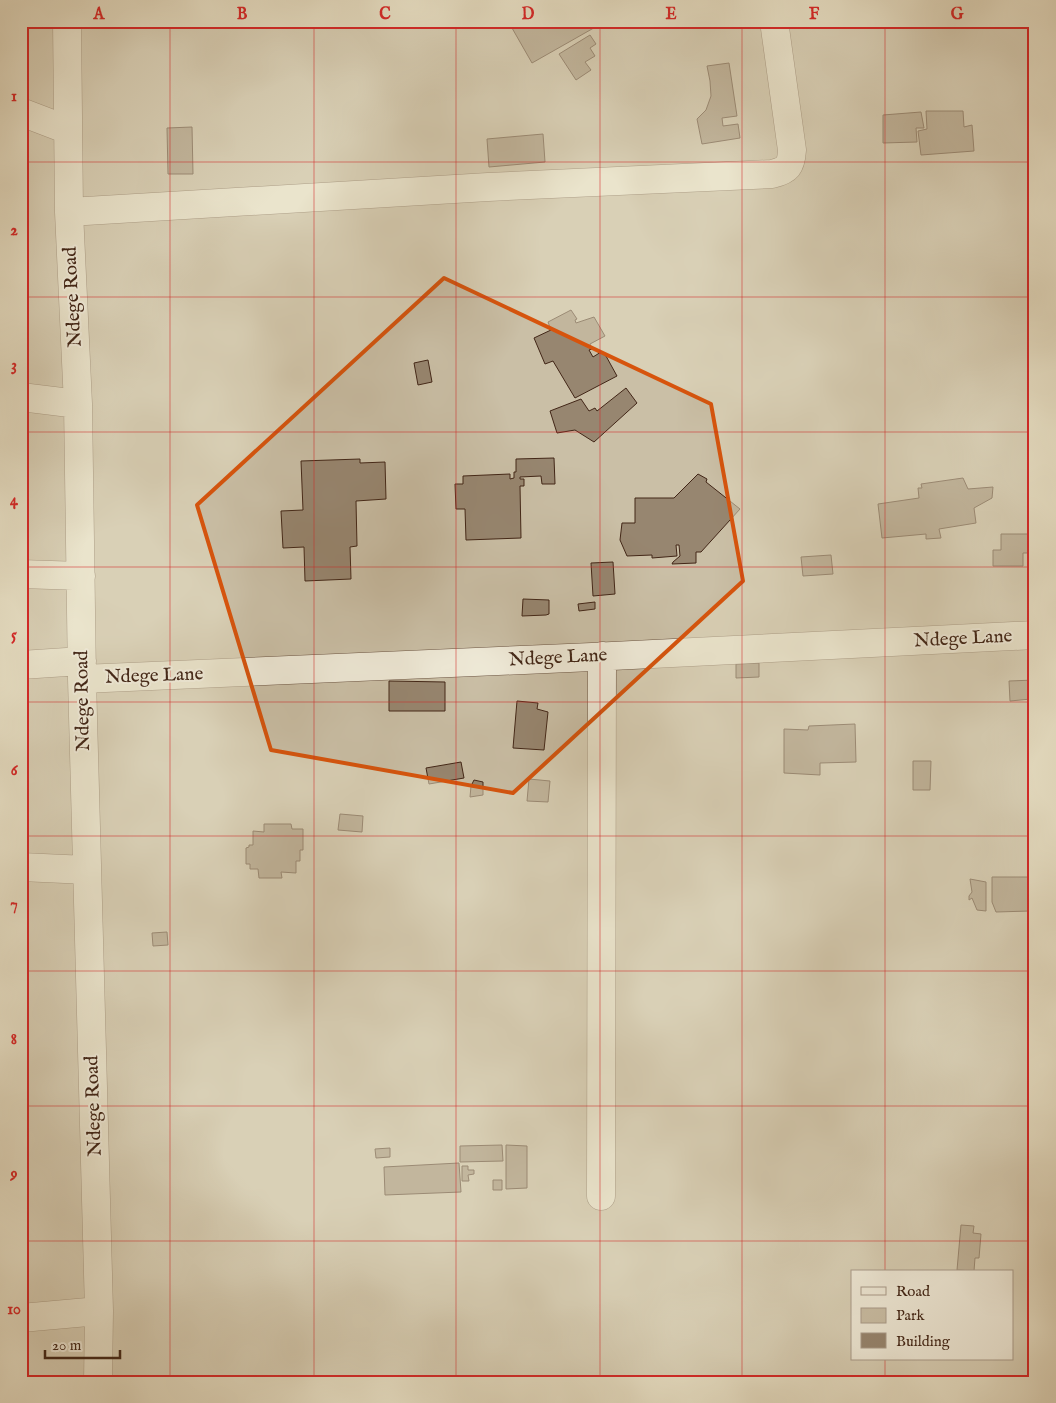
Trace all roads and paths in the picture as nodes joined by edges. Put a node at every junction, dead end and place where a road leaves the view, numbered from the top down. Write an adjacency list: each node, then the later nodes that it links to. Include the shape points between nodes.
1 (67, 21): 4 (street, Ndege Road)
2 (774, 21): 5 (street, via 792,150 791,162 784,171)
3 (21, 112): 4 (street)
4 (68, 130): 5 (street, Ndege Road)
5 (69, 212): 7 (street, Ndege Road)
6 (21, 397): 7 (street)
7 (78, 404): 9 (street, Ndege Road)
8 (21, 574): 9 (street)
9 (80, 576): 13 (street, Ndege Road)
10 (1035, 635): 11 (street, Ndege Lane)
11 (602, 656): 13 (street, Ndege Lane); 16 (street)
12 (21, 665): 13 (street, Ndege Lane)
13 (82, 670): 15 (street, Ndege Road)
14 (21, 867): 15 (street)
15 (87, 870): 17 (street, Ndege Road)
16 (601, 1196)
17 (99, 1311): 18 (street); 19 (street, Ndege Road)
18 (21, 1318)
19 (98, 1382)

